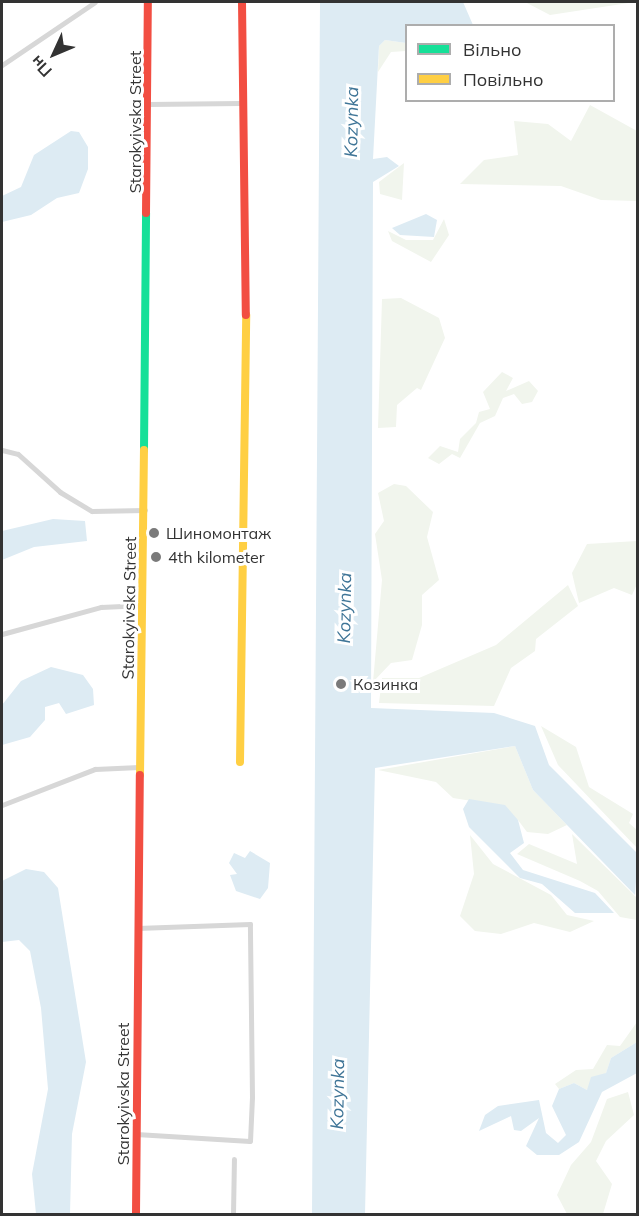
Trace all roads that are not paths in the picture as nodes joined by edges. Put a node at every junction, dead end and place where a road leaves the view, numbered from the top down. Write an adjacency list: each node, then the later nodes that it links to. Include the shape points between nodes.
1 (95, 2): 4 (street)
2 (148, 2): 6 (street, Starokyivska Street)
3 (242, 2): 11 (street, via 247,391)
4 (2, 65)
5 (241, 103): 6 (street)
6 (148, 104): 8 (street, Starokyivska Street)
7 (2, 450): 8 (street, via 18,453 60,492 92,511)
8 (145, 510): 9 (street, Starokyivska Street)
9 (142, 605): 10 (street, via 101,608); 12 (street, Starokyivska Street)
10 (2, 634)
11 (240, 762)
12 (139, 767): 13 (street, via 95,769); 14 (street, Starokyivska Street)
13 (2, 805)
14 (137, 928): 15 (street, Starokyivska Street); 15 (street, via 250,924 252,1097 250,1141)
15 (136, 1134): 17 (street, Starokyivska Street)
16 (234, 1159): 18 (street)
17 (136, 1215)
18 (232, 1215)

